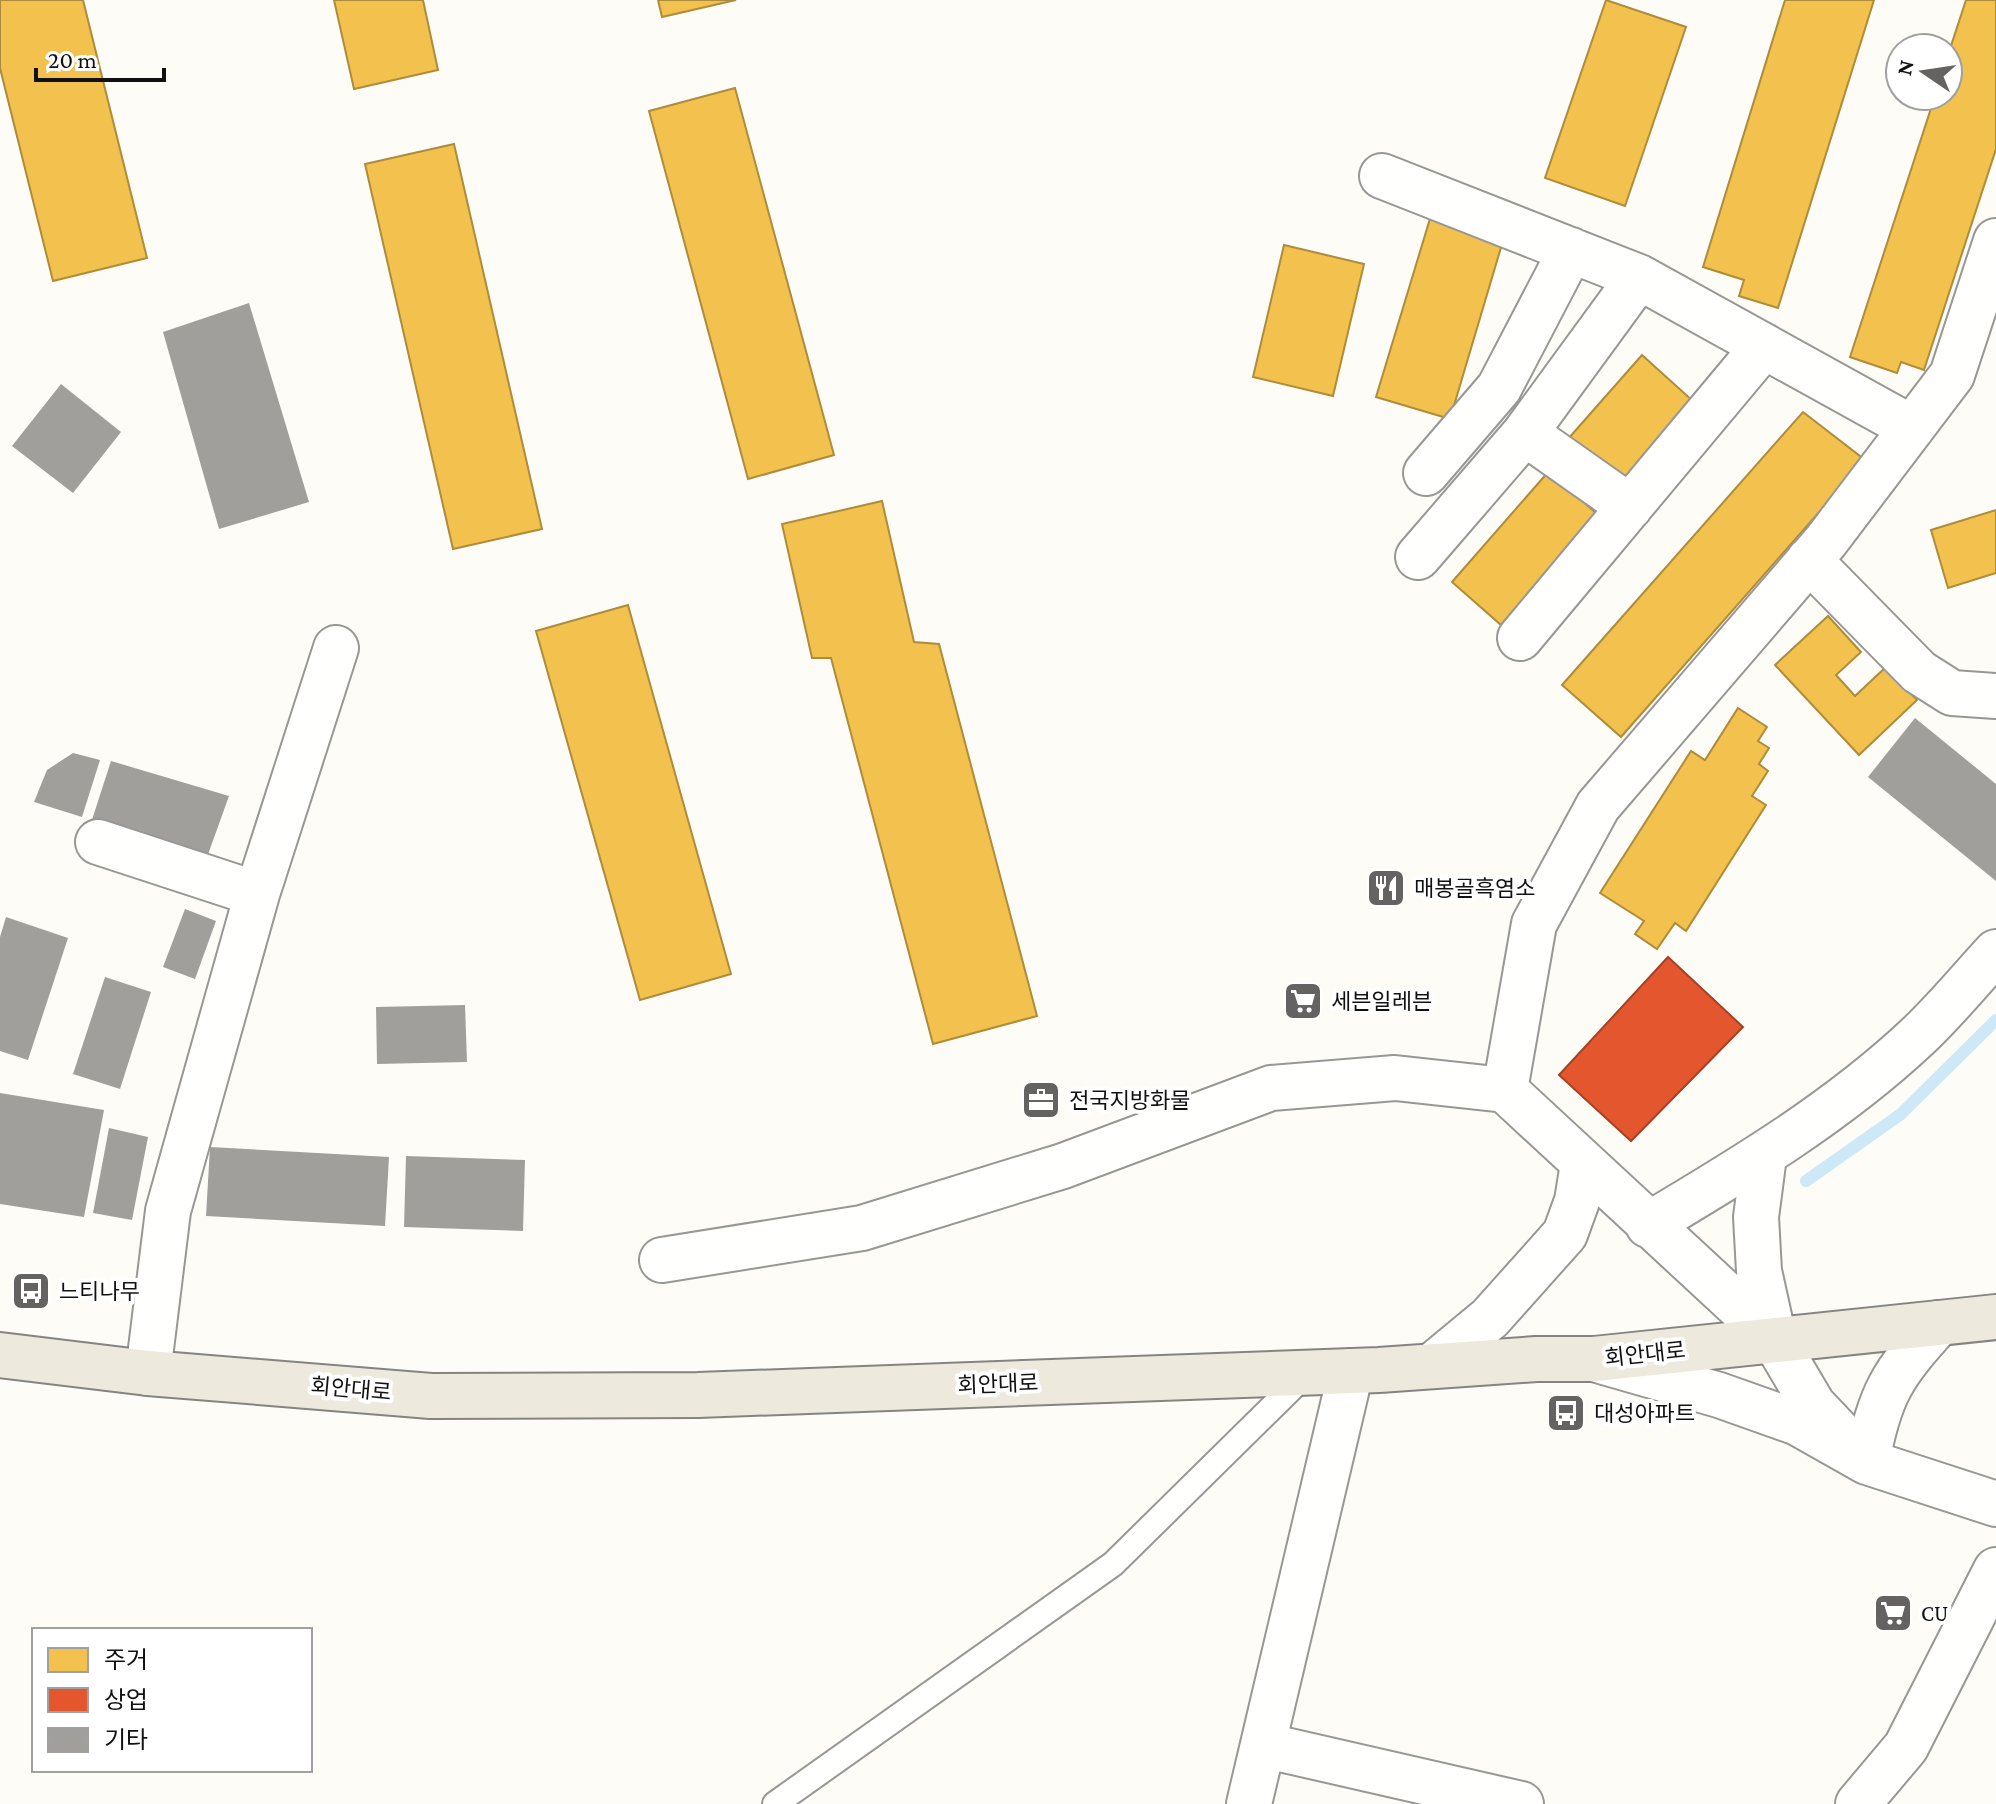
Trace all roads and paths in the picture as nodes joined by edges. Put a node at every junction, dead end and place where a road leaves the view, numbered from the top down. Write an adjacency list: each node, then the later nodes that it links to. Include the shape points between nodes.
1 (1382, 176): 3 (street)
2 (1996, 241): 5 (street)
3 (1571, 250): 4 (street); 9 (street, via 1499,388)
4 (1639, 277): 6 (street); 8 (street)
5 (1986, 301): 7 (street, via 1952,375)
6 (1764, 346): 7 (street); 10 (street)
7 (1912, 428): 12 (street)
8 (1525, 433): 10 (street); 11 (street)
9 (1426, 473)
10 (1630, 507): 13 (street)
11 (1418, 557)
12 (1809, 560): 15 (street, via 1919,672 1952,693); 19 (street, via 1598,806 1534,924)
13 (1520, 638)
14 (336, 648): 17 (street)
15 (1996, 696)
16 (98, 842): 17 (street)
17 (257, 894): 31 (street, via 168,1211)
18 (1996, 952): 20 (street, via 1918,1037)
19 (1505, 1090): 21 (street); 23 (street, via 1395,1078 1271,1088 1063,1166 862,1228)
20 (1764, 1156): 22 (street); 26 (street, via 1757,1244)
21 (1583, 1164): 22 (street); 29 (street, via 1565,1234 1490,1318)
22 (1648, 1225): 26 (street)
23 (662, 1260)
24 (1996, 1317): 25 (main road, 회안대로)
25 (1939, 1323): 26 (main road, 회안대로); 32 (street, via 1890,1383 1874,1421)
26 (1774, 1339): 28 (main road, 회안대로); 32 (street, via 1813,1405)
27 (0, 1355): 31 (main road, 회안대로)
28 (1594, 1359): 29 (main road, 회안대로); 32 (street, via 1798,1423)
29 (1432, 1366): 30 (main road, 회안대로)
30 (1330, 1371): 31 (main road, 회안대로, via 698,1395 431,1396); 35 (street); 36 (lane, via 1113,1564)
31 (148, 1373)
32 (1867, 1462): 33 (street)
33 (1996, 1504)
34 (1996, 1570): 39 (street, via 1906,1747)
35 (1263, 1745): 37 (street); 38 (street)
36 (775, 1804)
37 (1249, 1804)
38 (1521, 1804)
39 (1858, 1804)

